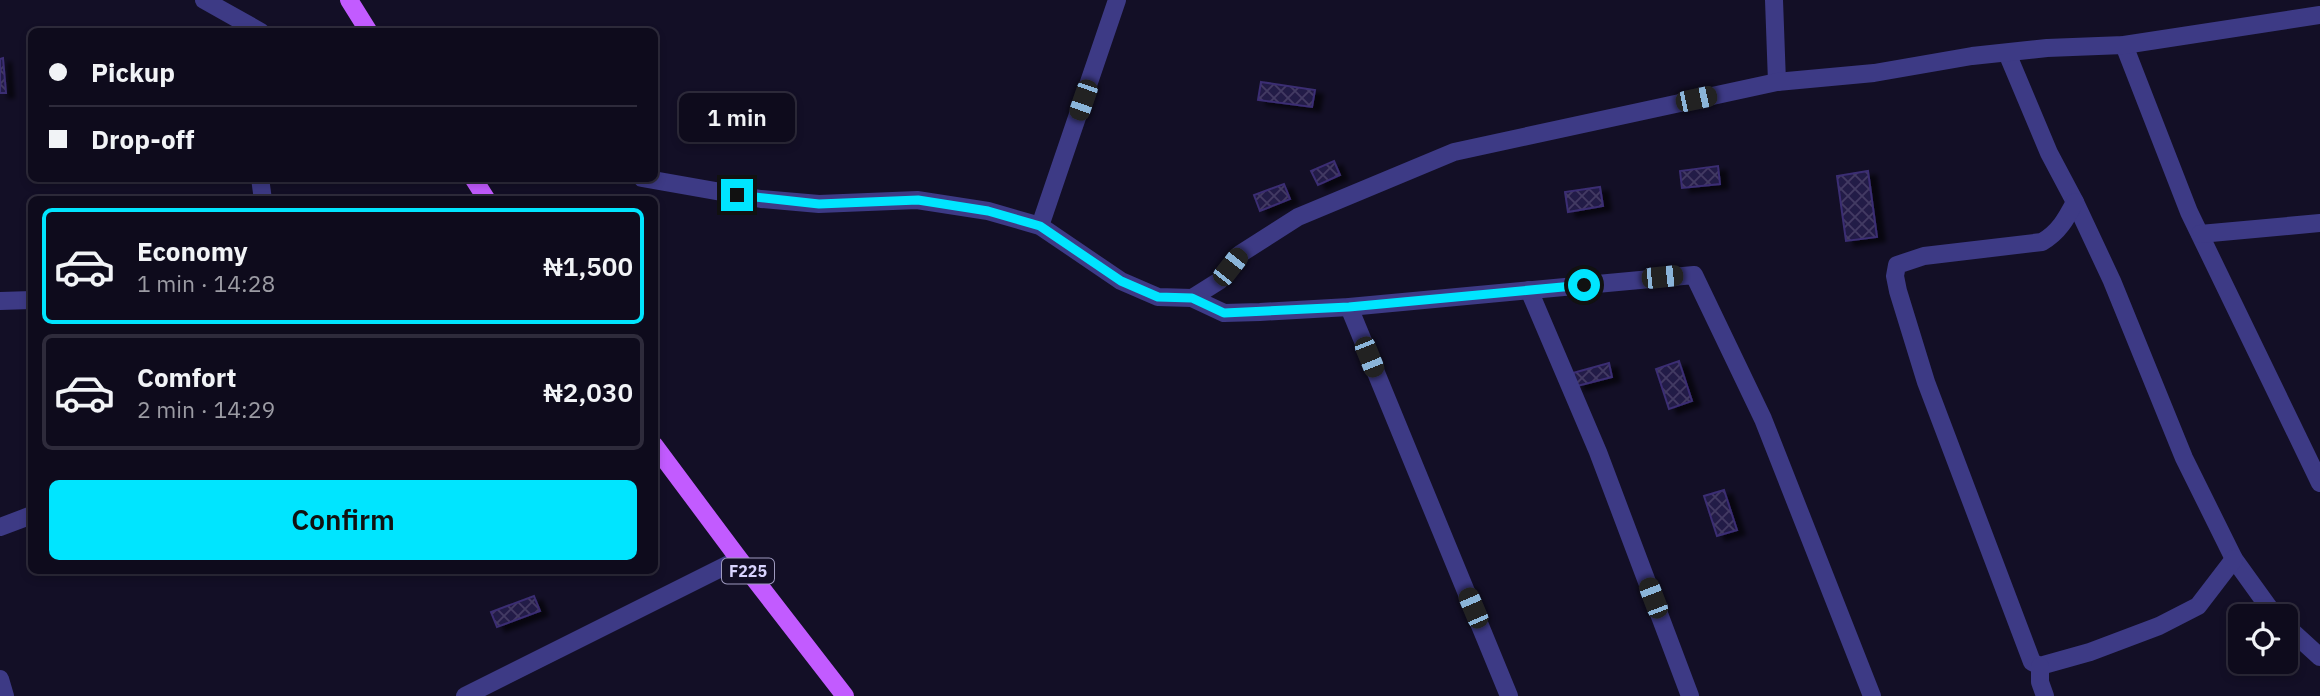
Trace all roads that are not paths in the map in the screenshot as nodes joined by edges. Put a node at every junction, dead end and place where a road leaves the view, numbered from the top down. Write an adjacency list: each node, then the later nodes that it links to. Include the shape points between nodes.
1 (204, 0): 6 (street)
2 (349, 0): 7 (main road)
3 (1117, 0): 14 (street)
4 (1774, 0): 10 (street)
5 (2320, 15): 8 (street)
6 (254, 28)
7 (366, 28)
8 (2124, 46): 9 (street); 15 (street)
9 (2007, 53): 10 (street); 12 (street, via 2049,153)
10 (1777, 82): 17 (street, via 1454,152 1298,217 1240,254 1219,281)
11 (658, 181): 14 (street, via 807,203 918,200 988,211)
12 (2076, 202): 26 (street, via 2183,458); 30 (street, via 2063,225 2042,242 1924,256 1898,265 1895,276 1926,382 1976,519 2032,662)
13 (2320, 223): 15 (street)
14 (1040, 226): 17 (street, via 1121,281 1158,297)
15 (2200, 234): 22 (street)
16 (1529, 290): 20 (street); 36 (street, via 1598,452); 37 (street, via 1694,275 1763,419)
17 (1192, 298): 20 (street, via 1224,313)
18 (28, 300): 19 (street)
19 (0, 301)
20 (1349, 307): 35 (street)
21 (658, 450): 25 (main road, F225)
22 (2320, 483)
23 (28, 516): 24 (street)
24 (0, 527)
25 (739, 559): 33 (street); 34 (main road, F225)
26 (2234, 559): 27 (street); 30 (street, via 2198,606 2159,626)
27 (2266, 604)
28 (2298, 637): 29 (street)
29 (2320, 657)
30 (2040, 666): 38 (street)
31 (0, 679): 32 (street)
32 (5, 696)
33 (465, 696)
34 (845, 696)
35 (1509, 696)
36 (1690, 696)
37 (1872, 696)
38 (2045, 696)

